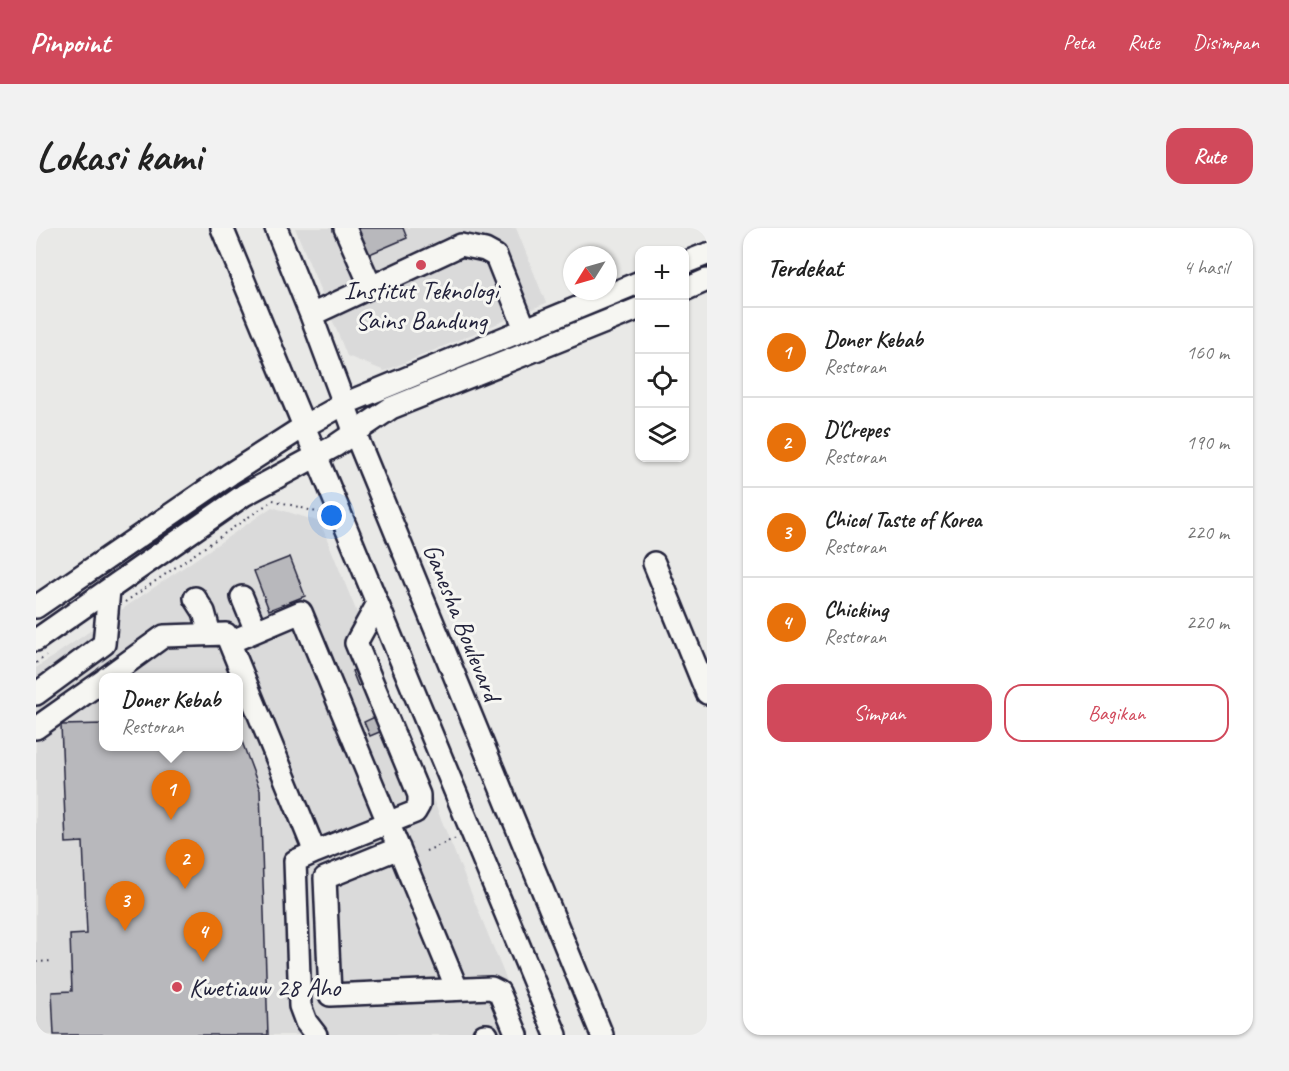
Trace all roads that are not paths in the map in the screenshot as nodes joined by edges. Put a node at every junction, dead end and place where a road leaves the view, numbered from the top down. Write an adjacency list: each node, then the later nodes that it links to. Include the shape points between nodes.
1 (222, 228): 14 (street)
2 (276, 228): 11 (street, Ganesha Boulevard)
3 (345, 228): 8 (street)
4 (707, 254): 5 (street)
5 (689, 261)
6 (707, 280): 9 (street)
7 (635, 284): 12 (street)
8 (371, 287): 11 (street); 12 (street, via 461,245 485,250 496,256)
9 (689, 288)
10 (635, 310): 15 (street, via 391,408)
11 (311, 315): 13 (street, Ganesha Boulevard)
12 (525, 329): 13 (street)
13 (344, 404): 14 (street); 15 (street, Ganesha Boulevard)
14 (303, 427): 16 (street); 17 (street)
15 (355, 433): 16 (street); 42 (street, Ganesha Boulevard)
16 (315, 457): 18 (street); 23 (street)
17 (230, 474): 18 (street); 24 (street)
18 (244, 495): 20 (street)
19 (654, 563): 32 (street)
20 (109, 590): 27 (street); 33 (street, via 104,644)
21 (242, 597): 25 (street)
22 (195, 598): 26 (street)
23 (377, 605): 35 (street, via 356,643 419,795 415,812); 41 (street)
24 (36, 607)
25 (256, 631): 26 (street); 35 (street, via 302,612)
26 (220, 638): 28 (street, via 164,636); 29 (street)
27 (36, 640)
28 (113, 673)
29 (236, 673)
30 (99, 683): 34 (street)
31 (243, 690): 37 (street)
32 (707, 693)
33 (36, 694)
34 (36, 728)
35 (388, 823): 36 (street); 37 (street)
36 (399, 848): 38 (street); 38 (street, via 325,878 330,995)
37 (315, 852): 39 (street, via 295,861 300,1005)
38 (457, 989): 40 (street, via 491,988 499,992)
39 (316, 1035)
40 (517, 1035)
41 (556, 1035)
42 (602, 1035)

